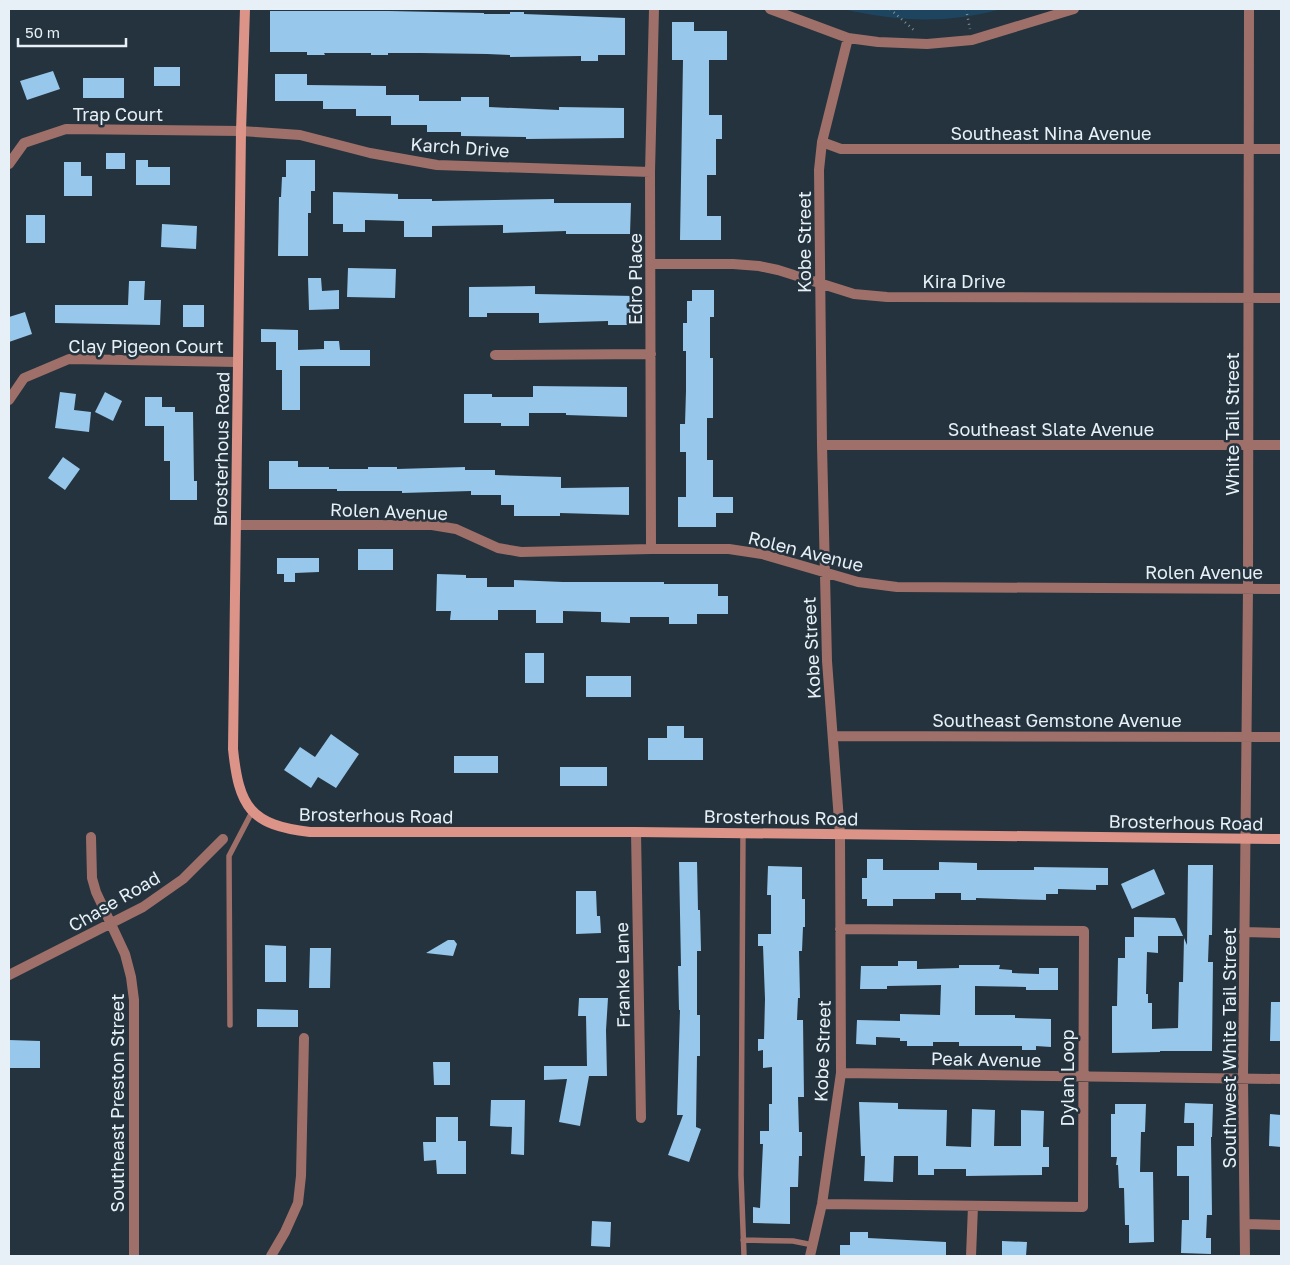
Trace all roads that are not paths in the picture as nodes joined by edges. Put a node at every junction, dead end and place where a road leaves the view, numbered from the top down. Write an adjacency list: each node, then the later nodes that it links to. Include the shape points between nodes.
1 (244, 9): 7 (street, Brosterhous Road)
2 (654, 9): 12 (street, Edro Place)
3 (770, 9): 6 (street)
4 (1074, 9): 6 (street, via 972,40 927,44)
5 (1249, 9): 9 (street, White Tail Street)
6 (848, 38): 8 (street, Kobe Street)
7 (241, 131): 11 (street, Trap Court, via 66,129 24,143); 12 (street, Karch Drive, via 300,135 370,153 437,165); 19 (street, Brosterhous Road)
8 (822, 142): 9 (street, Southeast Nina Avenue, via 841,149); 14 (street, Kobe Street)
9 (1249, 149): 10 (street, Southeast Nina Avenue); 15 (street, White Tail Street)
10 (1281, 149)
11 (9, 164)
12 (650, 172): 13 (street, Edro Place)
13 (651, 264): 14 (street, Kira Drive, via 759,266); 17 (street, Edro Place)
14 (820, 284): 15 (street, Kira Drive, via 854,294 887,297); 21 (street, Kobe Street)
15 (1248, 298): 16 (street, Kira Drive); 22 (street, White Tail Street)
16 (1281, 298)
17 (651, 354): 18 (street); 25 (street, Edro Place)
18 (494, 355)
19 (238, 362): 20 (street, Clay Pigeon Court, via 69,359 24,378); 24 (street, Brosterhous Road)
20 (9, 400)
21 (822, 445): 22 (street, Southeast Slate Avenue); 26 (street, Kobe Street)
22 (1248, 445): 23 (street, Southeast Slate Avenue); 27 (street, White Tail Street)
23 (1281, 445)
24 (237, 525): 25 (street, Rolen Avenue, via 432,525 456,529 498,548 521,552); 32 (street, Brosterhous Road, via 233,749 241,794)
25 (650, 549): 26 (street, Rolen Avenue, via 729,549 762,554)
26 (824, 573): 27 (street, Rolen Avenue, via 897,588); 29 (street, Kobe Street, via 826,661)
27 (1248, 589): 28 (street, Rolen Avenue); 30 (street, White Tail Street)
28 (1281, 589)
29 (833, 736): 30 (street, Southeast Gemstone Avenue); 35 (street, Kobe Street)
30 (1247, 736): 31 (street, Southeast Gemstone Avenue); 38 (street, White Tail Street)
31 (1281, 736)
32 (252, 812): 33 (street, Brosterhous Road, via 289,830 310,832); 45 (lane, via 229,856)
33 (636, 832): 34 (street, Brosterhous Road); 51 (street, Franke Lane)
34 (743, 833): 35 (street, Brosterhous Road); 56 (lane, via 740,1175)
35 (840, 834): 38 (street, Brosterhous Road); 41 (street, Kobe Street)
36 (91, 837): 40 (street, Southeast Preston Street, via 92,878)
37 (223, 839): 40 (street, Chase Road, via 183,879 143,908)
38 (1246, 839): 39 (street, Brosterhous Road); 42 (street, Southwest White Tail Street)
39 (1281, 839)
40 (110, 925): 44 (street, Chase Road); 58 (street, Southeast Preston Street, via 125,954 134,1000)
41 (840, 929): 47 (street, Kobe Street); 48 (street, Dylan Loop, via 1084,931)
42 (1244, 932): 43 (street); 49 (street, Southwest White Tail Street)
43 (1281, 933)
44 (9, 975)
45 (230, 1025)
46 (304, 1038): 59 (street, via 298,1203)
47 (841, 1073): 48 (street, Peak Avenue); 52 (street, Kobe Street)
48 (1084, 1076): 49 (street, Peak Avenue); 53 (street, Dylan Loop, via 1083,1208)
49 (1243, 1078): 50 (street, Peak Avenue); 54 (street, Southwest White Tail Street)
50 (1281, 1079)
51 (641, 1118)
52 (822, 1204): 53 (street, Dylan Loop); 57 (street, Kobe Street)
53 (973, 1206): 62 (street)
54 (1246, 1224): 55 (street); 63 (street, Southwest White Tail Street)
55 (1281, 1225)
56 (744, 1240): 57 (lane, via 793,1241); 60 (lane)
57 (813, 1245): 61 (street, Kobe Street)
58 (134, 1256)
59 (271, 1256)
60 (744, 1256)
61 (810, 1256)
62 (971, 1256)
63 (1245, 1256)

